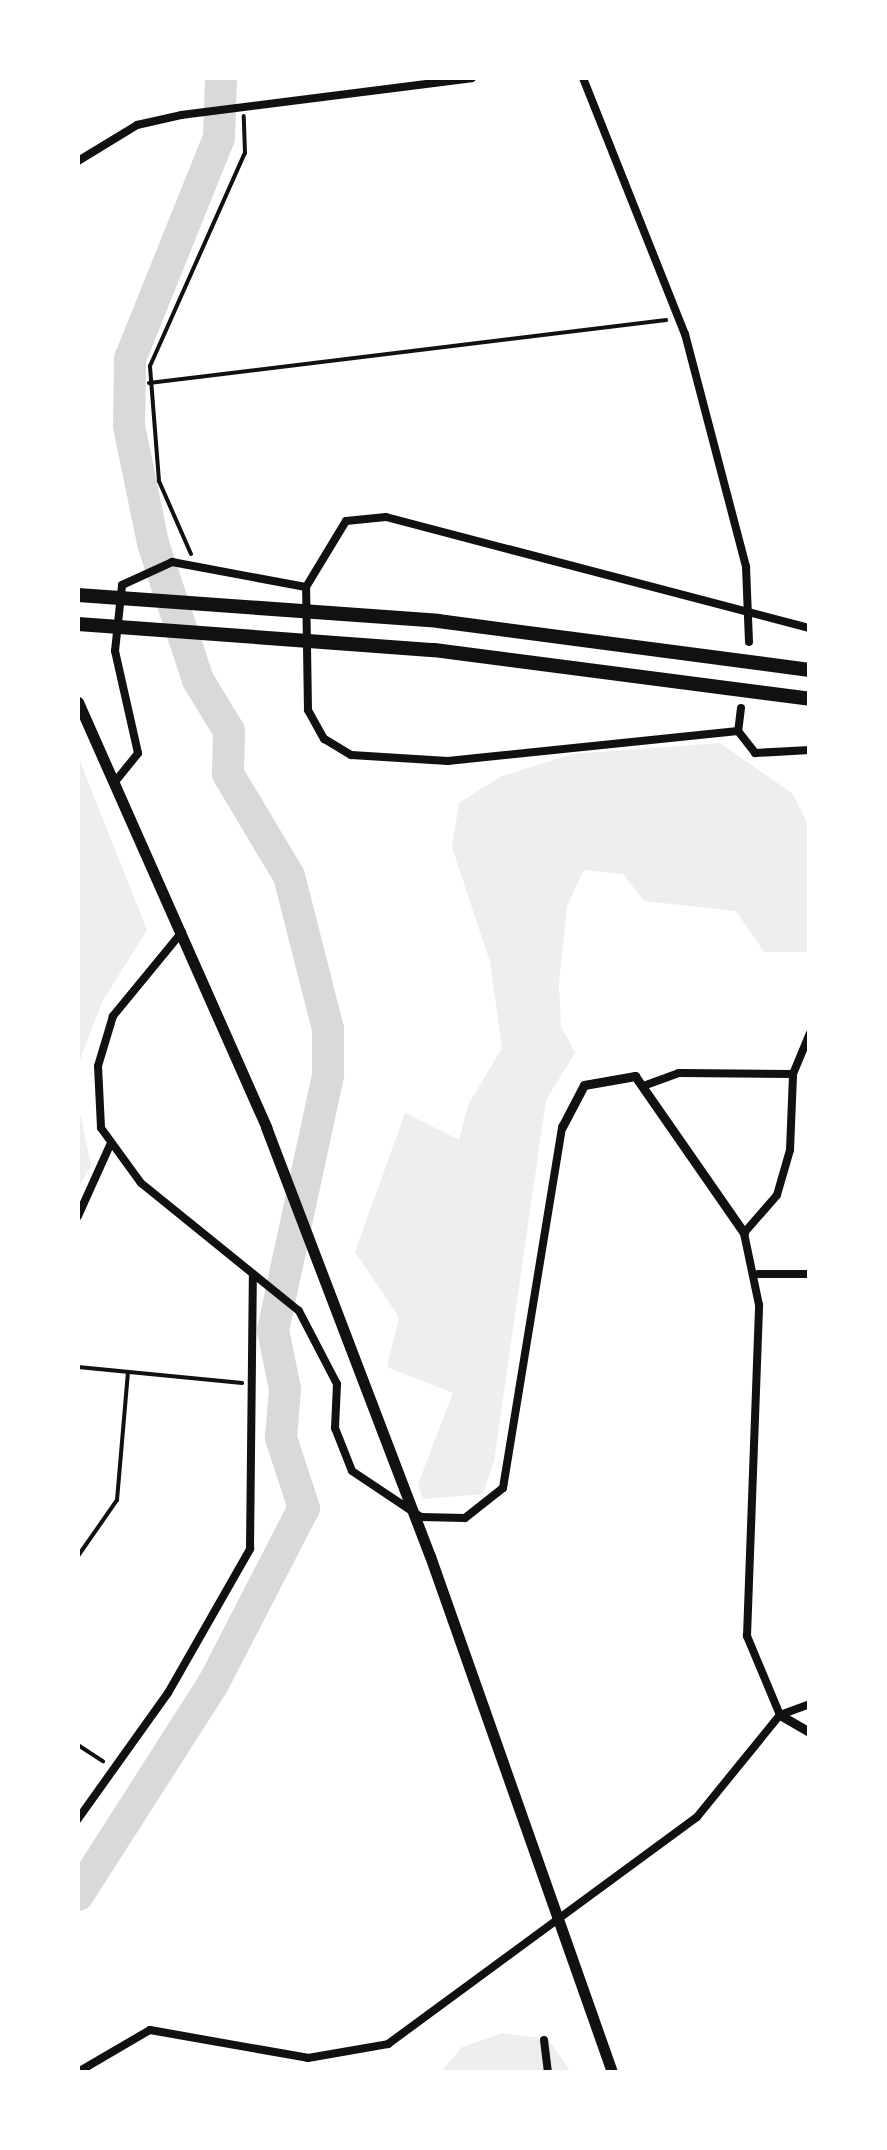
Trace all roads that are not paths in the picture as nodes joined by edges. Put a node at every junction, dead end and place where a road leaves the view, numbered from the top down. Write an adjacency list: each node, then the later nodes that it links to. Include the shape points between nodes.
1 (472, 78): 3 (street, via 138,125)
2 (583, 78): 6 (street, via 679,318)
3 (78, 160)
4 (306, 586): 6 (street, via 346,521 386,518); 14 (street, via 308,710 324,739 351,755 448,761); 16 (street, via 239,581 194,563 133,576 115,601 115,650 138,753 135,768)
5 (78, 595): 10 (highway, via 333,611)
6 (750, 613): 8 (street); 9 (street)
7 (78, 624): 11 (highway, via 332,640)
8 (810, 628)
9 (749, 642)
10 (810, 670)
11 (810, 700)
12 (78, 702): 16 (main road)
13 (741, 708): 14 (street)
14 (738, 730): 15 (street, via 755,753)
15 (810, 750)
16 (114, 783): 17 (main road)
17 (182, 932): 22 (street, via 146,965 104,1042 97,1107); 32 (main road, via 266,1127 430,1556)
18 (810, 1033): 19 (street)
19 (793, 1074): 20 (street, via 679,1073); 24 (street, via 790,1150 777,1196)
20 (646, 1085): 21 (street, via 606,1074 584,1085); 24 (street)
21 (562, 1127): 27 (street, via 521,1338 508,1468 492,1504 465,1518 421,1517 352,1471 336,1428 337,1384 298,1311)
22 (110, 1145): 23 (street); 27 (street)
23 (78, 1216)
24 (744, 1232): 25 (street)
25 (758, 1274): 26 (street); 29 (street, via 745,1608 760,1681)
26 (810, 1274)
27 (252, 1276): 31 (street, via 246,1383 250,1550 168,1693 109,1765)
28 (810, 1704): 29 (street)
29 (780, 1715): 30 (street); 32 (street, via 697,1817)
30 (810, 1732)
31 (78, 1820)
32 (554, 1914): 34 (street, via 361,2056 308,2058 164,2030 133,2036); 36 (main road)
33 (544, 2040): 35 (street)
34 (78, 2072)
35 (548, 2072)
36 (612, 2072)

